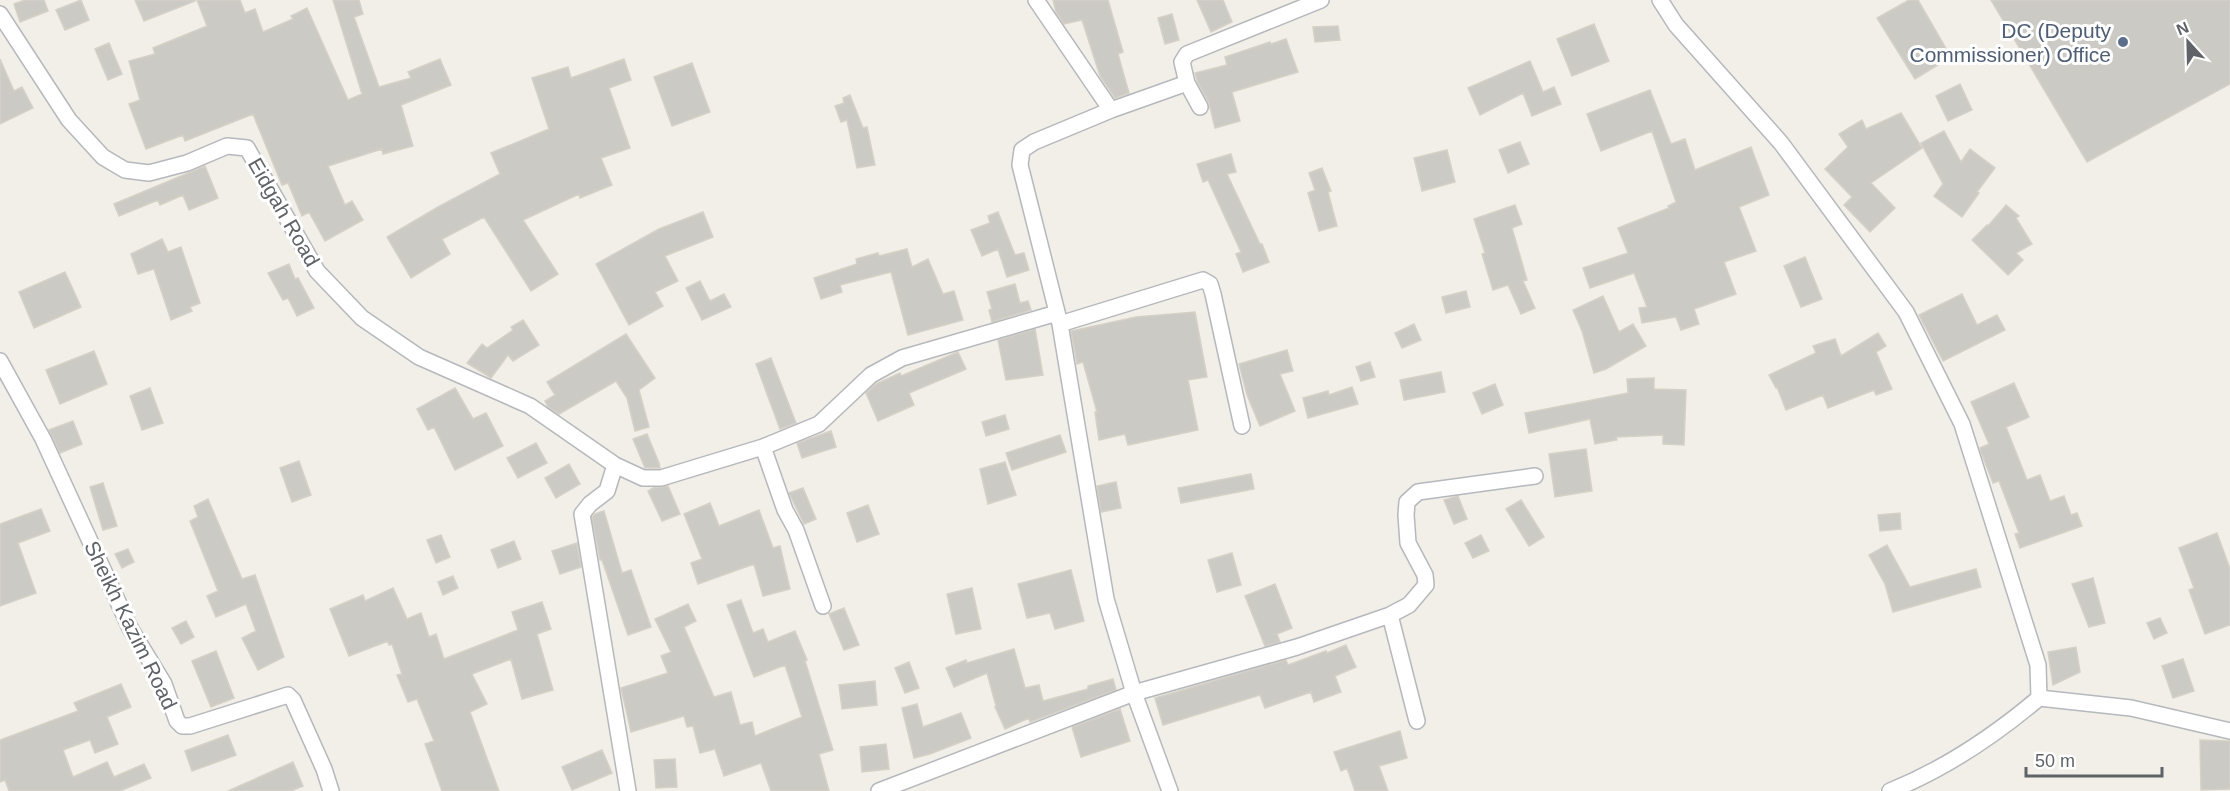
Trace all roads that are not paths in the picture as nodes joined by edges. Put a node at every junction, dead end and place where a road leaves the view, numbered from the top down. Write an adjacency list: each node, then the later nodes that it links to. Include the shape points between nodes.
1 (1036, 0): 7 (street)
2 (1321, 0): 5 (street, via 1187,54 1182,63)
3 (1660, 0): 17 (street, via 1676,26 1780,143 1906,312 1962,424 2038,664)
4 (0, 14): 12 (street, Eidgah Road, via 69,120 103,157 125,170 149,173 227,146 247,148 317,271 363,318 419,357 530,406)
5 (1187, 83): 6 (street); 7 (street)
6 (1200, 107)
7 (1111, 110): 8 (street, via 1022,150 1020,165)
8 (1059, 318): 10 (street, Eidgah Road, via 1203,280 1210,284); 11 (street, Eidgah Road, via 902,358 871,375 819,424); 16 (street, via 1106,599)
9 (0, 361): 20 (street, Sheikh Kazim Road, via 42,439 129,628 164,684 177,721 190,726 288,695)
10 (1242, 426)
11 (763, 447): 12 (street, Eidgah Road, via 654,479); 14 (street)
12 (615, 465): 21 (street, via 607,491 582,513)
13 (1535, 476): 15 (street, via 1418,492 1407,502 1408,543 1425,575 1426,585 1409,605)
14 (823, 606)
15 (1390, 615): 16 (street, via 1298,647); 18 (street)
16 (1134, 693): 22 (street); 23 (street)
17 (2039, 698): 19 (street, via 2131,708); 24 (street, via 2002,729 1923,778)
18 (1417, 721)
19 (2230, 731)
20 (331, 791)
21 (628, 791)
22 (879, 791)
23 (1170, 791)
24 (1890, 791)

